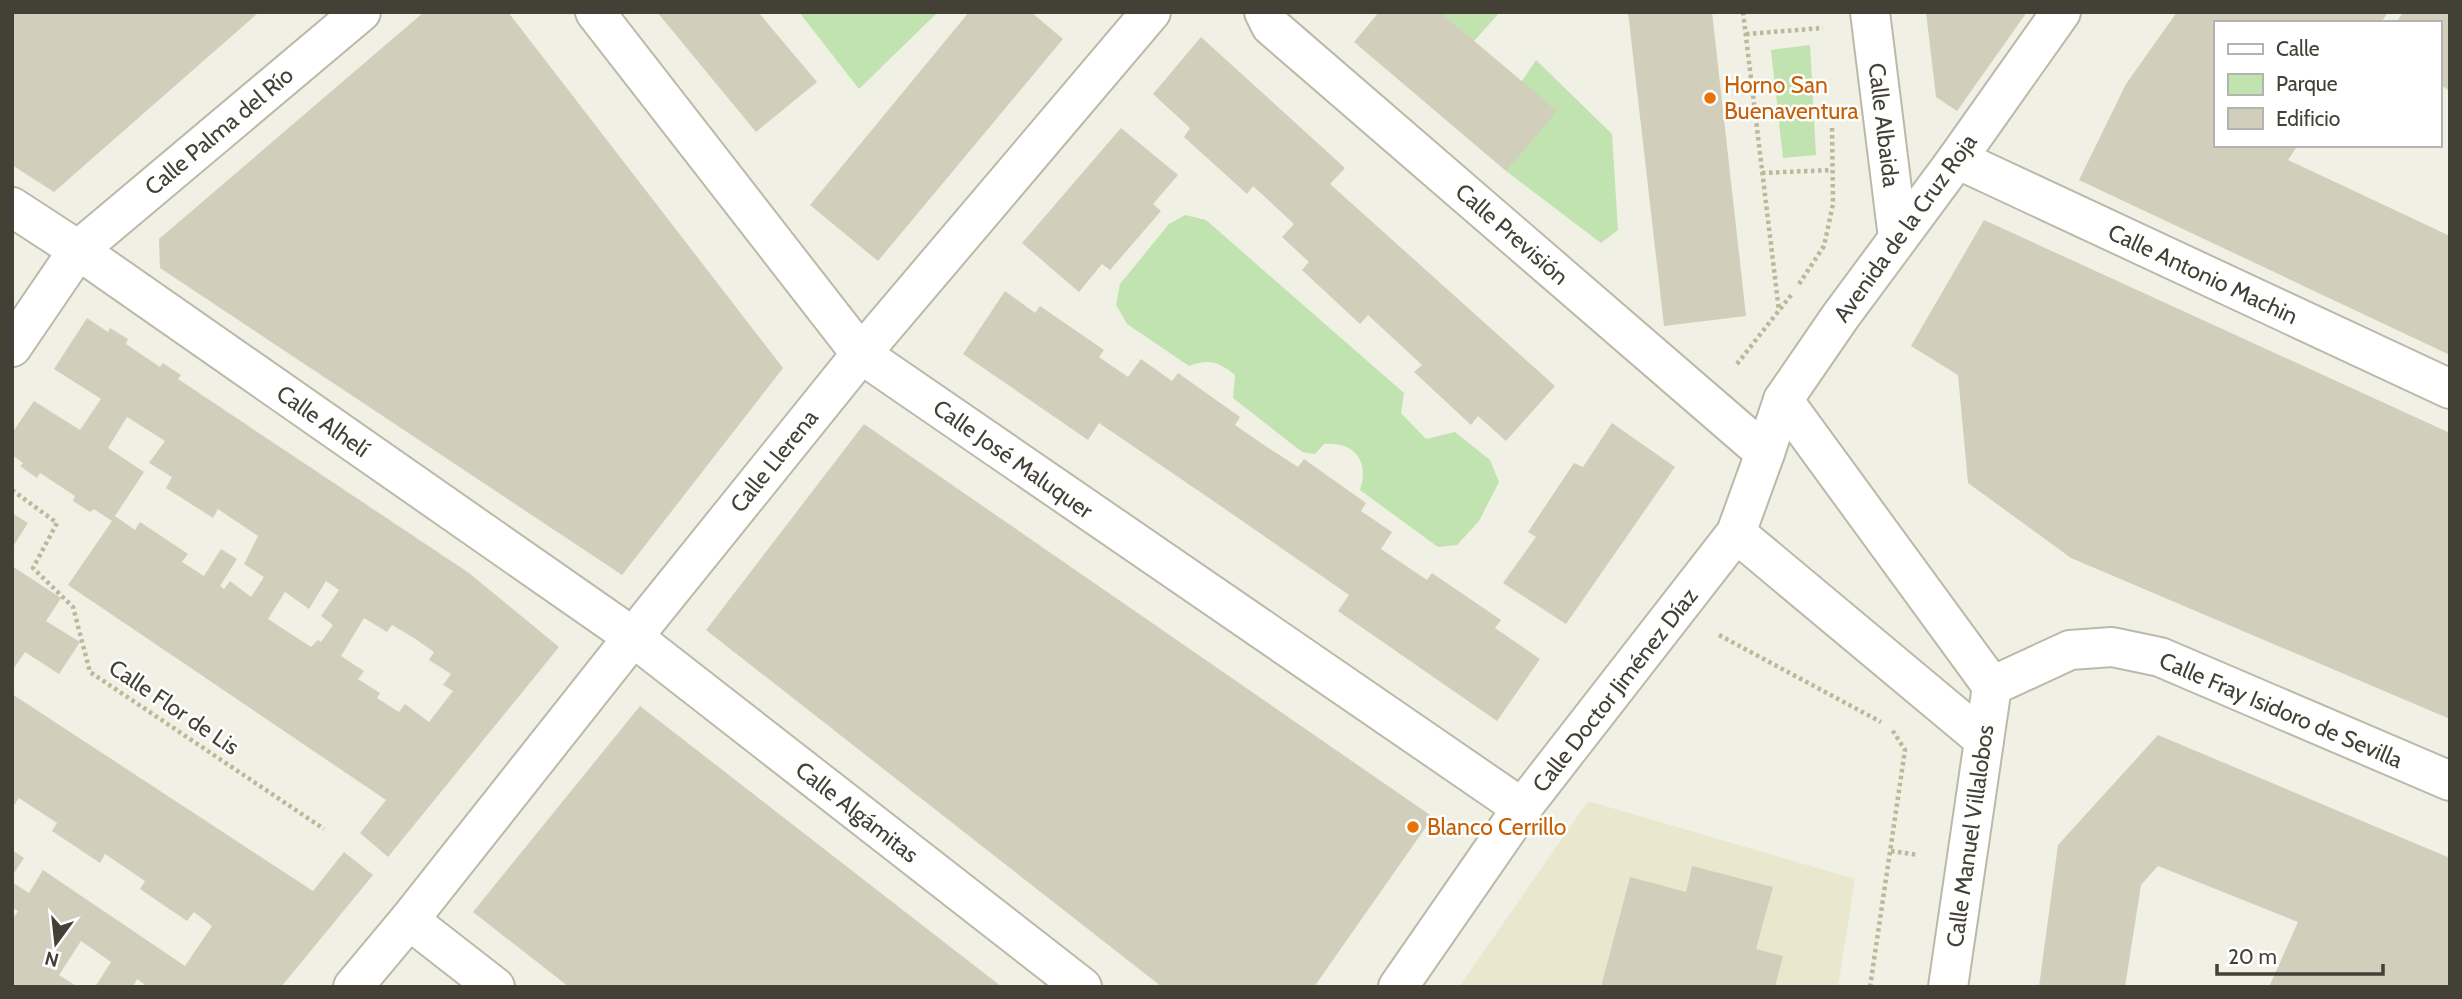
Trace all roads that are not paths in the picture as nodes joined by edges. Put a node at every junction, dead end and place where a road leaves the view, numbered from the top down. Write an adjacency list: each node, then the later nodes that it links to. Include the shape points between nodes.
1 (361, 12): 10 (street, Calle Palma del Río)
2 (595, 12): 12 (street, Calle José Maluquer)
3 (1151, 12): 12 (street, Calle Llerena)
4 (1264, 12): 15 (street, Calle Previsión, via 1271,26)
5 (1870, 12): 9 (street, Calle Albaida)
6 (2061, 12): 7 (street, Avenida de la Cruz Roja)
7 (1957, 159): 9 (street, Avenida de la Cruz Roja); 13 (street, Calle Antonio Machin)
8 (12, 207): 10 (street, Calle Alhelí)
9 (1898, 238): 14 (street, Avenida de la Cruz Roja)
10 (78, 250): 11 (street, Calle Palma del Río); 17 (street, Calle Alhelí)
11 (12, 347)
12 (861, 354): 17 (street, Calle Llerena); 21 (street, Calle José Maluquer)
13 (2450, 389)
14 (1783, 400): 15 (street, Avenida de la Cruz Roja); 18 (street)
15 (1765, 453): 16 (street, Calle Doctor Jiménez Díaz)
16 (1736, 533): 19 (street); 21 (street, Calle Doctor Jiménez Díaz)
17 (633, 637): 22 (street, Calle Llerena); 25 (street, Calle Algámitas)
18 (1992, 686): 19 (street, Calle Manuel Villalobos); 20 (street, Calle Fray Isidoro de Sevilla, via 2070,650 2112,647 2160,657)
19 (1984, 740): 27 (street, Calle Manuel Villalobos)
20 (2450, 781)
21 (1522, 808): 26 (street, Calle Doctor Jiménez Díaz)
22 (410, 920): 23 (street, Calle Llerena); 24 (street)
23 (353, 987)
24 (495, 987)
25 (1082, 987)
26 (1398, 987)
27 (1948, 987)

